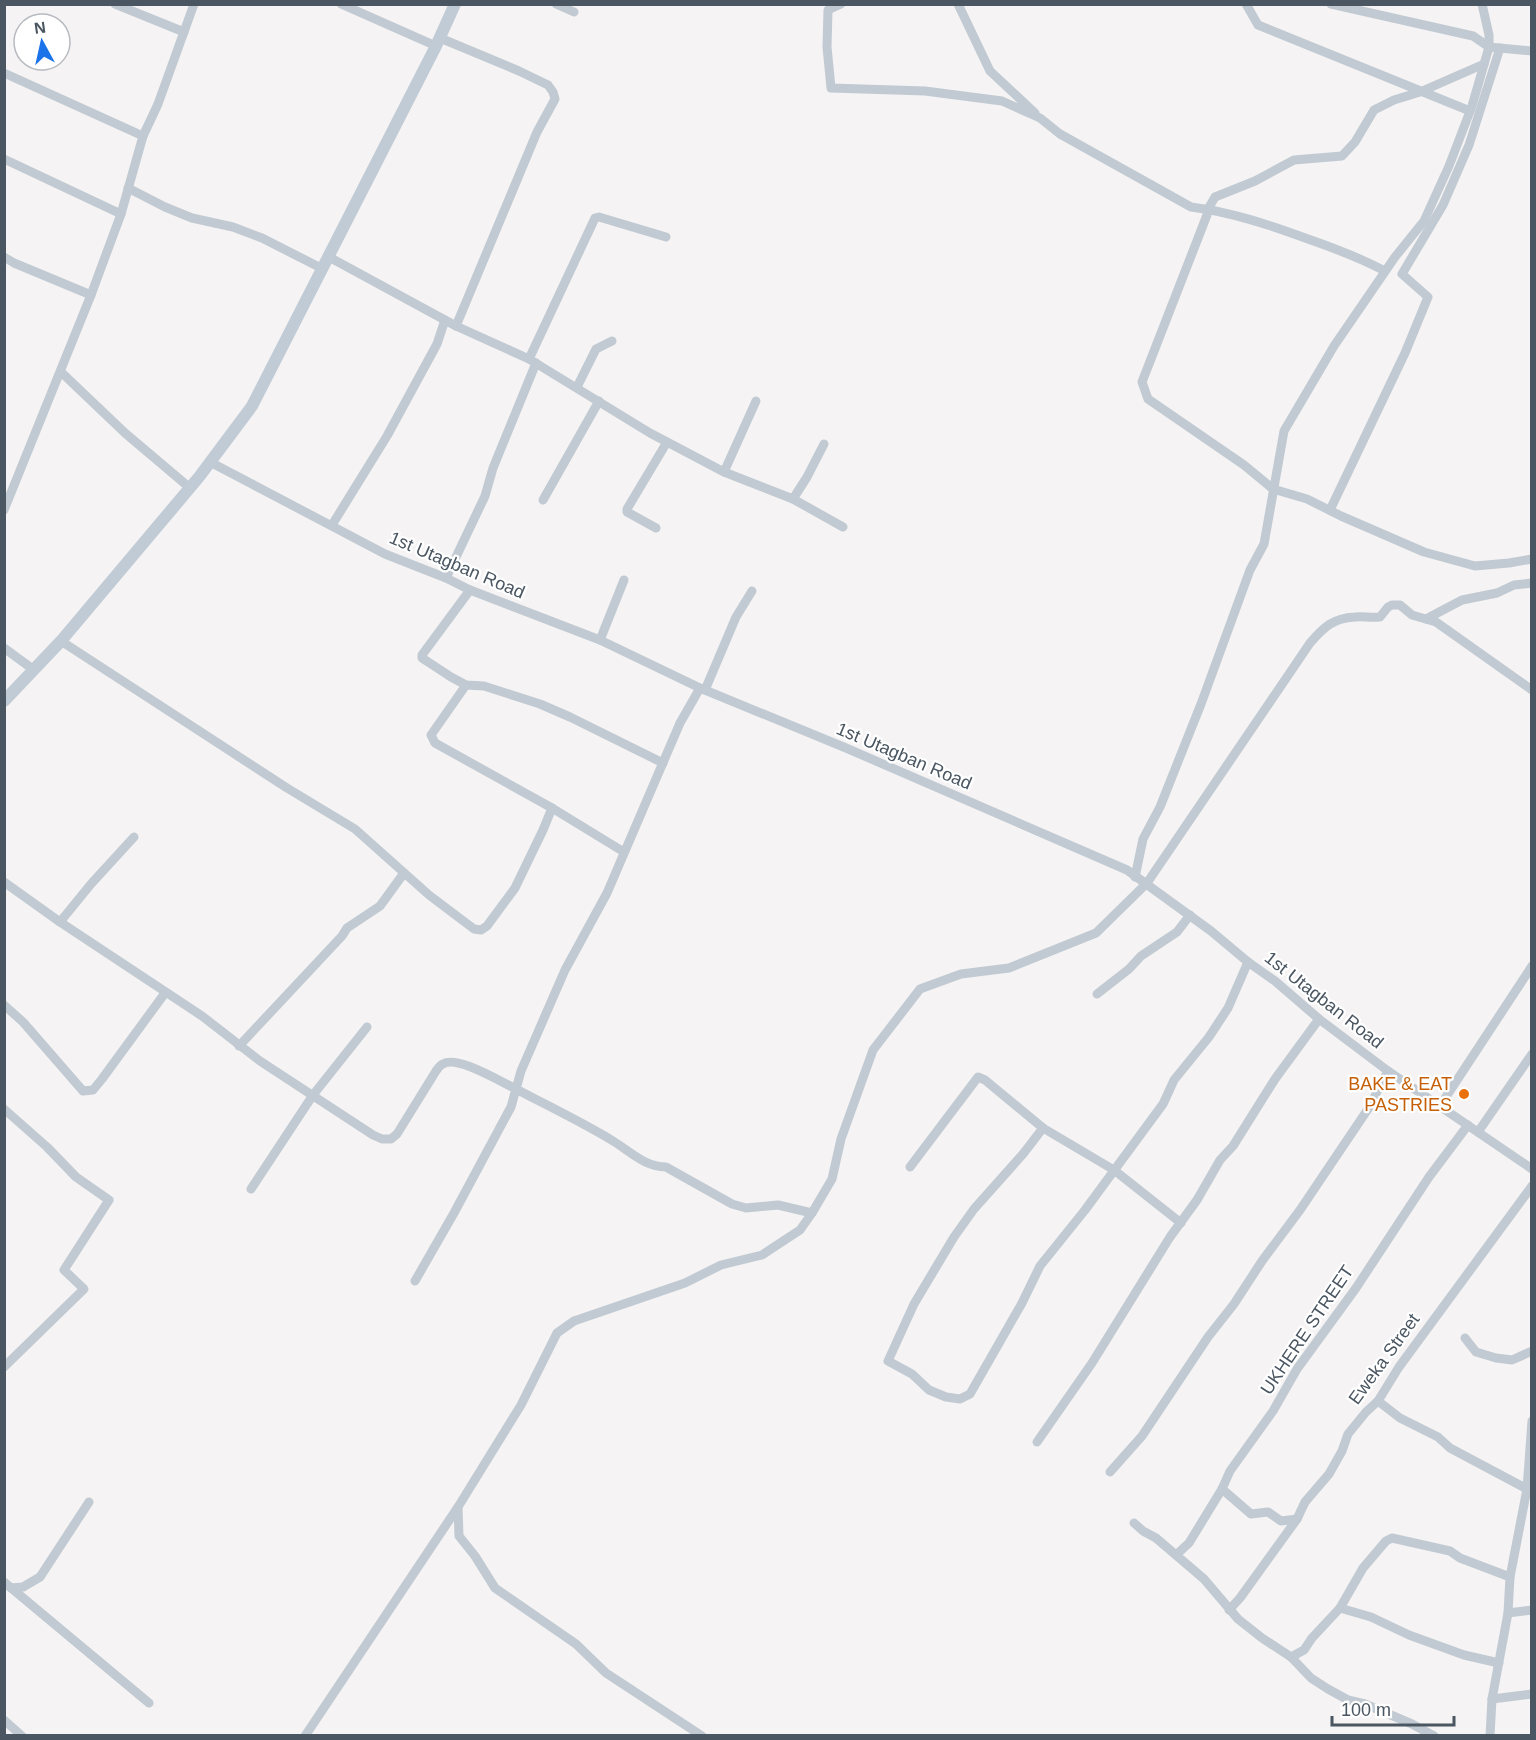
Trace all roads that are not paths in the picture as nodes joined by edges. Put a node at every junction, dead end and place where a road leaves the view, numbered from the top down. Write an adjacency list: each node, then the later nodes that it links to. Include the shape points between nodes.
1 (115, 4): 12 (street)
2 (194, 4): 12 (street)
3 (341, 4): 13 (street)
4 (454, 4): 13 (main road)
5 (556, 4): 11 (street)
6 (841, 4): 21 (street, via 828,10 831,88 925,91 1002,101)
7 (958, 4): 21 (street, via 990,71)
8 (1246, 4): 19 (street, via 1258,25)
9 (1331, 4): 14 (street, via 1473,36)
10 (1482, 4): 14 (street)
11 (574, 12)
12 (184, 32): 22 (street, via 159,104)
13 (438, 42): 29 (main road); 33 (street, via 519,71 548,86 555,99 537,132)
14 (1489, 47): 15 (street); 17 (street)
15 (1500, 48): 16 (street); 49 (street, via 1465,155 1443,205 1402,274 1428,297)
16 (1532, 51)
17 (1484, 64): 19 (street); 20 (street)
18 (4, 73): 22 (street)
19 (1420, 92): 20 (street); 25 (street, via 1374,110 1342,156 1294,160 1215,197)
20 (1470, 111): 30 (street, via 1424,221)
21 (1040, 118): 25 (street, via 1134,177 1191,207)
22 (143, 136): 24 (street)
23 (4, 159): 26 (street)
24 (128, 188): 26 (street); 29 (street, via 192,218 233,227)
25 (1208, 209): 30 (street, via 1267,224); 45 (street, via 1142,382 1148,399)
26 (121, 214): 31 (street)
27 (666, 237): 35 (street, via 595,218)
28 (4, 257): 31 (street)
29 (326, 263): 32 (street); 42 (main road, via 252,406)
30 (1385, 271): 45 (street, via 1284,431)
31 (91, 295): 36 (street)
32 (445, 320): 33 (street); 50 (street, via 437,344 387,436)
33 (456, 326): 35 (street)
34 (612, 341): 37 (street, via 596,349)
35 (532, 361): 37 (street); 54 (street, via 486,496)
36 (61, 372): 44 (street); 48 (street)
37 (577, 387): 38 (street)
38 (599, 401): 40 (street); 47 (street)
39 (756, 401): 43 (street)
40 (667, 442): 43 (street); 52 (street, via 627,509)
41 (824, 444): 46 (street)
42 (210, 462): 44 (main road); 50 (street, 1st Utagban Road)
43 (724, 472): 46 (street)
44 (190, 488): 61 (main road)
45 (1273, 489): 49 (street); 73 (street, via 1264,544 1250,570 1160,807 1143,840)
46 (793, 499): 51 (street)
47 (543, 500)
48 (4, 510)
49 (1330, 510): 53 (street, via 1424,552 1475,566)
50 (332, 525): 54 (street, 1st Utagban Road, via 385,554)
51 (843, 527)
52 (656, 528)
53 (1532, 559)
54 (446, 578): 57 (street, 1st Utagban Road)
55 (624, 579): 60 (street)
56 (1532, 583): 59 (street, via 1462,600)
57 (470, 590): 60 (street, 1st Utagban Road); 64 (street, via 422,655)
58 (752, 591): 65 (street)
59 (1426, 619): 66 (street, via 1436,622); 75 (street, via 1412,615 1400,605 1392,605 1380,617 1358,616 1324,627)
60 (600, 640): 65 (street, 1st Utagban Road)
61 (61, 641): 63 (main road); 72 (street, via 355,829)
62 (4, 648): 63 (street)
63 (34, 670): 67 (main road)
64 (466, 685): 68 (street, via 484,686 540,704); 69 (street, via 431,735 432,740)
65 (703, 689): 68 (street, via 680,723); 73 (street, 1st Utagban Road, via 1116,865)
66 (1532, 690)
67 (4, 701)
68 (663, 763): 71 (street)
69 (552, 807): 71 (street); 72 (street, via 514,888 481,930 474,929)
70 (134, 837): 77 (street)
71 (624, 852): 88 (street, via 565,970 520,1071)
72 (404, 873): 85 (street, via 380,906 347,928)
73 (1135, 877): 75 (street, 1st Utagban Road)
74 (4, 882): 77 (street)
75 (1147, 883): 76 (street, 1st Utagban Road); 100 (street, via 1096,933 1009,968 961,974 920,989 873,1050 840,1139 832,1179)
76 (1190, 915): 78 (street, 1st Utagban Road); 81 (street, via 1177,932)
77 (60, 922): 80 (street)
78 (1248, 962): 83 (street, 1st Utagban Road); 97 (street, via 1228,1008)
79 (1532, 966): 90 (street)
80 (165, 993): 82 (street, via 93,1090 83,1092); 85 (street)
81 (1096, 994)
82 (4, 1005)
83 (1319, 1019): 87 (street, 1st Utagban Road); 101 (street)
84 (367, 1027): 89 (street)
85 (239, 1046): 89 (street)
86 (1532, 1054): 94 (street)
87 (1388, 1071): 90 (street, 1st Utagban Road); 110 (street, via 1368,1109 1300,1210 1142,1436)
88 (516, 1089): 89 (street, via 462,1063 443,1064 391,1139 373,1135); 100 (street, via 639,1159 655,1167 666,1167 732,1204 746,1208 778,1205); 102 (street, via 511,1107)
89 (313, 1095): 99 (street)
90 (1440, 1106): 92 (street, 1st Utagban Road)
91 (4, 1109): 105 (street, via 76,1177 109,1200 64,1270 84,1289)
92 (1468, 1125): 94 (street, 1st Utagban Road); 111 (street, UKHERE STREET, via 1297,1369)
93 (1043, 1128): 95 (street, via 978,1077); 97 (street); 97 (street, via 954,1237 914,1304 888,1361 912,1374 929,1390 960,1399 970,1394 1040,1266)
94 (1478, 1132): 96 (street, 1st Utagban Road)
95 (910, 1167)
96 (1532, 1169)
97 (1114, 1170): 101 (street)
98 (1532, 1186): 106 (street, Eweka Street)
99 (251, 1188)
100 (812, 1213): 114 (street, via 800,1230 762,1255 721,1265 685,1283 574,1321 557,1333 521,1405)
101 (1181, 1223): 109 (street)
102 (416, 1281)
103 (1465, 1338): 104 (street, via 1476,1352 1496,1358 1512,1360)
104 (1532, 1351)
105 (4, 1367)
106 (1378, 1401): 112 (street, via 1450,1448); 115 (street, Eweka Street, via 1348,1434 1329,1474 1305,1502)
107 (1532, 1422): 108 (street)
108 (1531, 1437): 112 (street)
109 (1037, 1442)
110 (1110, 1472)
111 (1222, 1489): 115 (street, via 1251,1514 1268,1512 1281,1521); 117 (street, UKHERE STREET, via 1189,1543)
112 (1527, 1490): 118 (street)
113 (89, 1502): 119 (street, via 40,1577 23,1587)
114 (458, 1507): 131 (street); 132 (street, via 459,1536 495,1588 576,1644 606,1673)
115 (1298, 1519): 121 (street, Eweka Street)
116 (1134, 1523): 117 (street)
117 (1176, 1555): 121 (street, via 1216,1591)
118 (1510, 1577): 120 (street, via 1450,1551 1392,1538 1363,1568); 123 (street)
119 (8, 1585): 128 (street)
120 (1340, 1608): 124 (street, via 1304,1650); 125 (street, via 1464,1655)
121 (1229, 1610): 124 (street)
122 (1532, 1610): 123 (street)
123 (1508, 1612): 125 (street)
124 (1291, 1657): 133 (street, via 1328,1689)
125 (1499, 1663): 127 (street)
126 (1532, 1694): 127 (street)
127 (1492, 1699): 134 (street)
128 (149, 1703)
129 (5, 1723): 130 (street)
130 (22, 1736)
131 (305, 1736)
132 (702, 1736)
133 (1434, 1736)
134 (1490, 1736)

